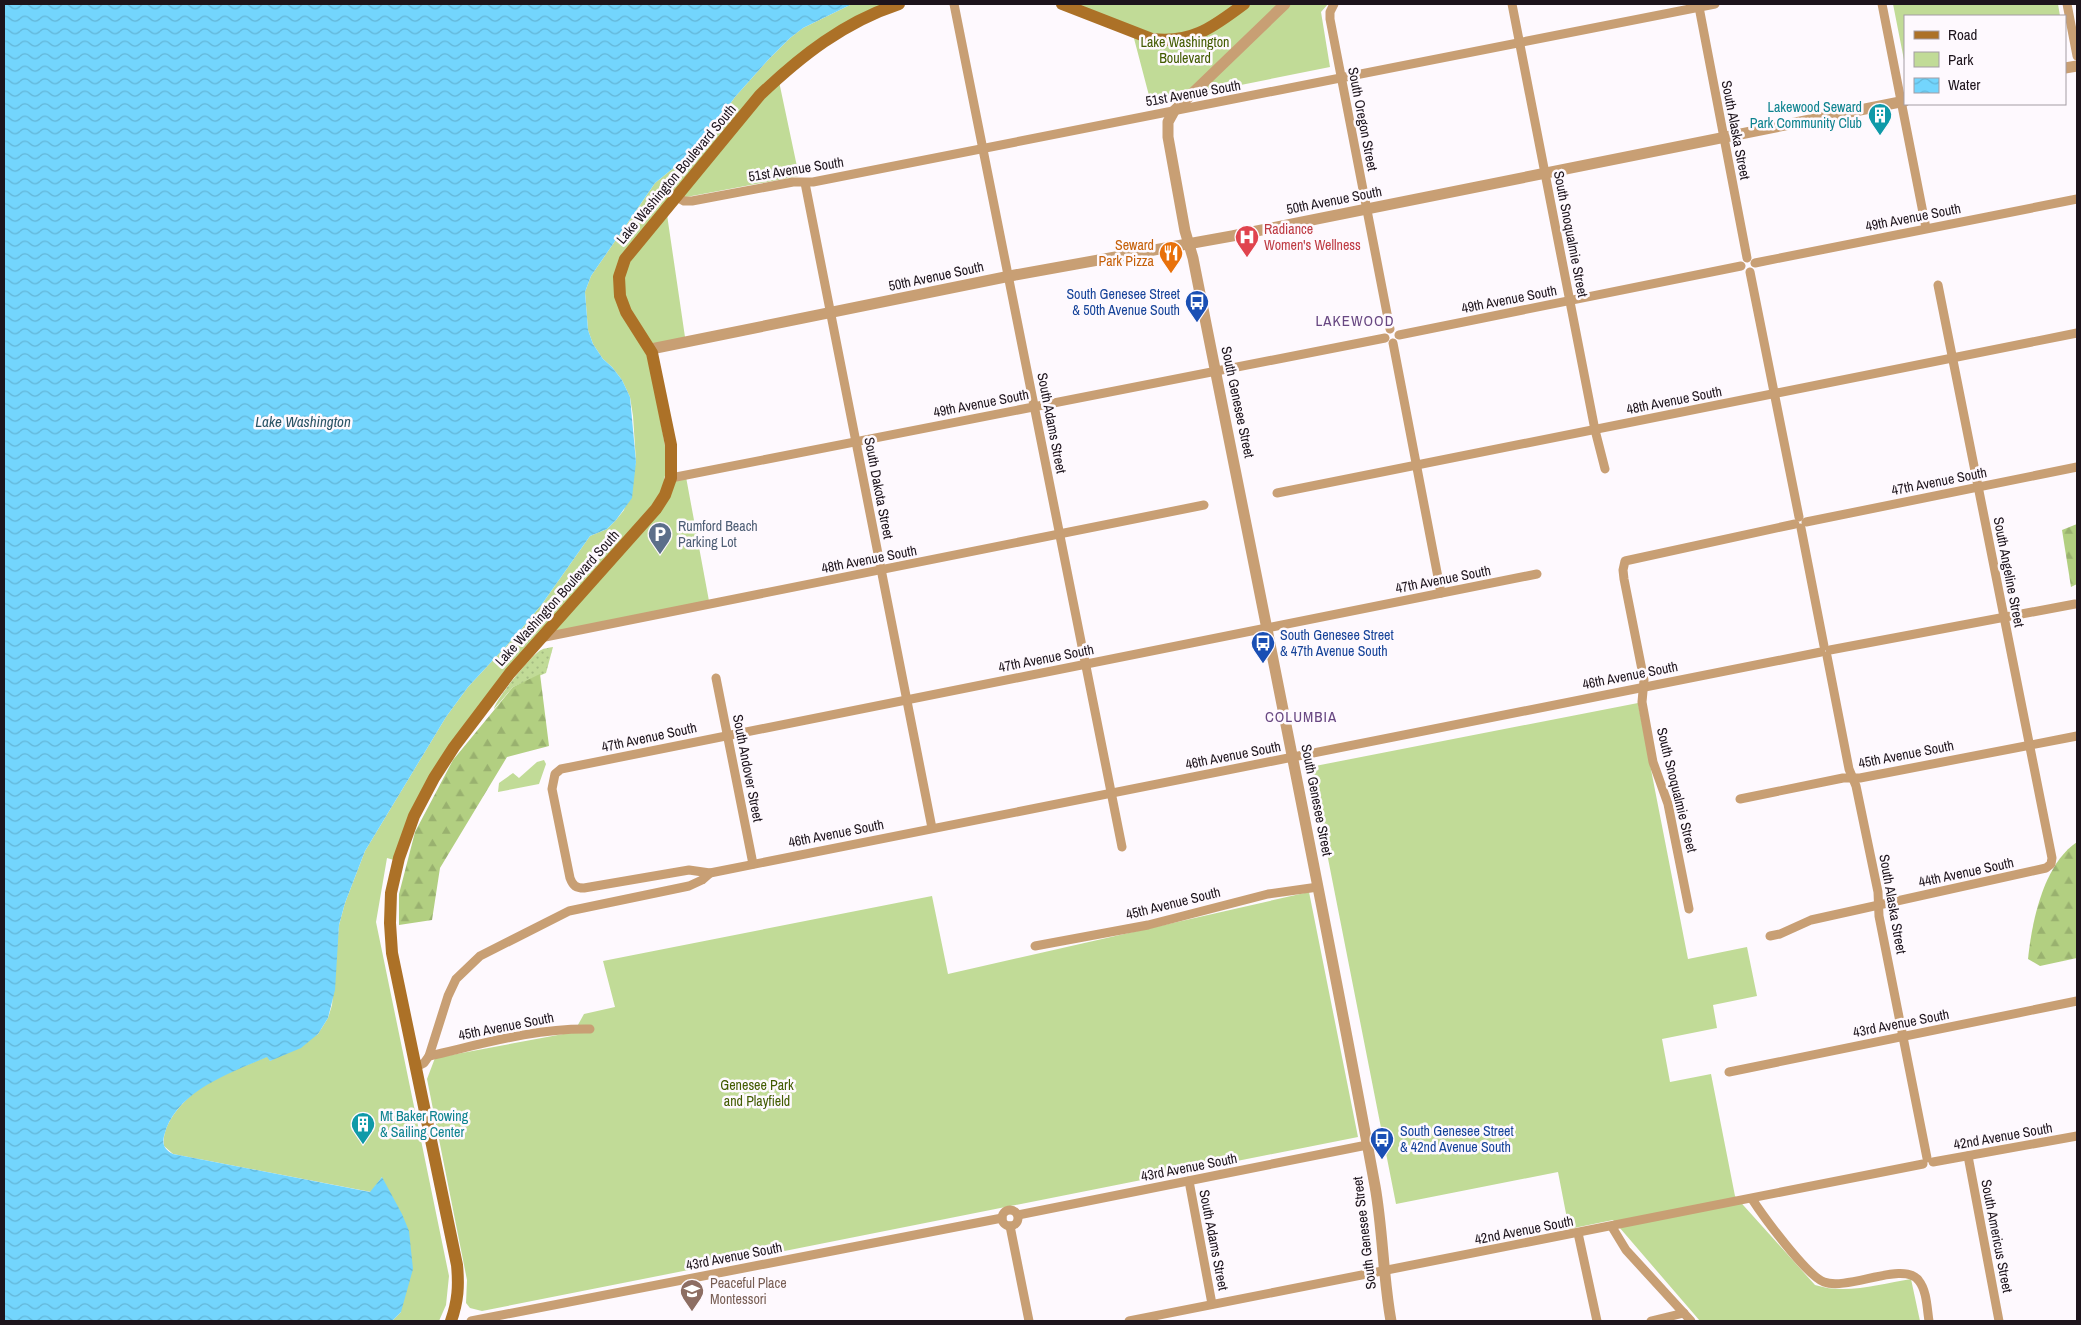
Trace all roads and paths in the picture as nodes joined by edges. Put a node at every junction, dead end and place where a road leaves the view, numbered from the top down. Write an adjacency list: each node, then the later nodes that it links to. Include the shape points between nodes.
1 (899, 4): 21 (main road, Lake Washington Boulevard South, via 875,12 845,29 786,71 760,96)
2 (954, 4): 18 (street, South Adams Street)
3 (1062, 4): 4 (main road, via 1152,39 1164,40 1204,32)
4 (1244, 4)
5 (1285, 4): 16 (street)
6 (1334, 4): 14 (street, South Oregon Street, via 1330,19)
7 (1512, 4): 12 (street, South Snoqualmie Street)
8 (1715, 4): 11 (street, 51st Avenue South)
9 (1882, 4): 15 (street)
10 (2067, 4): 13 (street)
11 (1698, 5): 12 (street, 51st Avenue South); 17 (street, South Alaska Street)
12 (1520, 42): 14 (street, 51st Avenue South); 19 (street, South Snoqualmie Street)
13 (2077, 56)
14 (1341, 78): 16 (street, 51st Avenue South); 23 (street, South Oregon Street)
15 (1903, 101): 17 (street, 50th Avenue South); 24 (street)
16 (1174, 112): 18 (street, 51st Avenue South); 25 (street, South Genesee Street, via 1168,122 1168,145)
17 (1723, 137): 19 (street, 50th Avenue South); 26 (street, South Alaska Street)
18 (984, 148): 20 (street, 51st Avenue South); 29 (street, South Adams Street)
19 (1544, 173): 23 (street, 50th Avenue South); 31 (street, South Snoqualmie Street)
20 (805, 183): 21 (street, 51st Avenue South, via 793,182 692,201); 32 (street, South Dakota Street)
21 (677, 197): 38 (main road, Lake Washington Boulevard South, via 629,254 619,277 620,296 626,312)
22 (2077, 199): 24 (street, 49th Avenue South)
23 (1366, 208): 25 (street, 50th Avenue South); 33 (street, South Oregon Street)
24 (1926, 228): 27 (street, 49th Avenue South)
25 (1190, 242): 29 (street, 50th Avenue South); 40 (street, South Genesee Street)
26 (1744, 262): 27 (street, via 1752,259); 28 (street, via 1744,271); 31 (street, 49th Avenue South)
27 (1755, 263): 28 (street)
28 (1750, 272): 41 (street, South Alaska Street)
29 (1010, 277): 32 (street, 50th Avenue South); 42 (street, South Adams Street)
30 (1938, 285): 39 (street, South Angeline Street)
31 (1570, 301): 35 (street, 49th Avenue South); 43 (street, South Snoqualmie Street)
32 (830, 313): 38 (street, 50th Avenue South); 44 (street, South Dakota Street)
33 (1390, 329): 35 (street); 36 (street)
34 (2077, 333): 39 (street, 48th Avenue South)
35 (1399, 334): 37 (street)
36 (1385, 338): 37 (street); 40 (street, 49th Avenue South)
37 (1393, 343): 45 (street)
38 (651, 349): 48 (main road, Lake Washington Boulevard South, via 671,445)
39 (1953, 359): 41 (street, 48th Avenue South); 49 (street, South Angeline Street)
40 (1215, 370): 42 (street, 49th Avenue South); 60 (street, South Genesee Street)
41 (1774, 393): 43 (street, 48th Avenue South); 52 (street, South Alaska Street)
42 (1035, 406): 44 (street, 49th Avenue South); 53 (street, South Adams Street)
43 (1595, 430): 45 (street, 48th Avenue South); 47 (street, South Snoqualmie Street)
44 (856, 442): 48 (street, 49th Avenue South); 55 (street, South Dakota Street)
45 (1416, 465): 50 (street, 48th Avenue South); 57 (street)
46 (2077, 467): 49 (street, 47th Avenue South)
47 (1605, 469)
48 (671, 478): 61 (main road, Lake Washington Boulevard South, via 656,509)
49 (1978, 487): 52 (street, 47th Avenue South); 59 (street, South Angeline Street)
50 (1277, 493)
51 (1204, 505): 53 (street, 48th Avenue South)
52 (1800, 523): 54 (street, 47th Avenue South); 62 (street, South Alaska Street)
53 (1060, 535): 55 (street, 48th Avenue South); 63 (street, South Adams Street)
54 (1625, 561): 65 (street, South Snoqualmie Street, via 1622,570)
55 (881, 571): 61 (street, 48th Avenue South); 66 (street, South Dakota Street)
56 (1537, 574): 57 (street, 47th Avenue South)
57 (1441, 593): 60 (street, 47th Avenue South)
58 (2074, 604): 59 (street, 46th Avenue South)
59 (2004, 616): 62 (street, 46th Avenue South); 69 (street, South Angeline Street)
60 (1268, 628): 63 (street, 47th Avenue South); 70 (street, South Genesee Street)
61 (540, 638): 89 (main road, Lake Washington Boulevard South, via 454,747 414,816 398,858 391,894 392,953)
62 (1826, 651): 65 (street, 46th Avenue South); 71 (street, South Alaska Street)
63 (1086, 664): 66 (street, 47th Avenue South); 72 (street, South Adams Street)
64 (716, 678): 67 (street, South Andover Street)
65 (1645, 686): 70 (street, 46th Avenue South); 82 (street, South Snoqualmie Street, via 1642,702 1653,762 1668,804)
66 (907, 700): 67 (street, 47th Avenue South); 74 (street, South Dakota Street)
67 (727, 735): 76 (street, South Andover Street); 80 (street, 47th Avenue South, via 561,769 555,774 552,789 570,878 577,888)
68 (2077, 736): 69 (street, 45th Avenue South)
69 (2031, 744): 71 (street, 45th Avenue South); 77 (street, South Angeline Street)
70 (1294, 758): 72 (street, 46th Avenue South); 79 (street, South Genesee Street)
71 (1853, 778): 73 (street, 45th Avenue South); 81 (street, South Alaska Street)
72 (1112, 793): 74 (street, 46th Avenue South); 75 (street, South Adams Street)
73 (1740, 799)
74 (932, 828): 76 (street, 46th Avenue South)
75 (1122, 847)
76 (753, 864): 78 (street, 46th Avenue South)
77 (2051, 864): 81 (street, 44th Avenue South, via 2046,868)
78 (710, 873): 80 (street, 46th Avenue South, via 689,870); 88 (street, 46th Avenue South, via 689,886 569,911 480,956 456,979)
79 (1318, 887): 84 (street, 45th Avenue South, via 1268,894 1148,925); 92 (street, South Genesee Street)
80 (584, 888)
81 (1879, 905): 83 (street, 44th Avenue South, via 1811,920); 87 (street, South Alaska Street)
82 (1690, 909)
83 (1770, 936)
84 (1035, 946)
85 (2077, 1001): 87 (street, 43rd Avenue South)
86 (590, 1030): 88 (street, 45th Avenue South, via 539,1032)
87 (1904, 1036): 90 (street, 43rd Avenue South); 94 (street, South Alaska Street)
88 (429, 1056): 89 (street)
89 (416, 1067): 105 (main road, Lake Washington Boulevard South, via 458,1273 458,1301)
90 (1729, 1072)
91 (2077, 1136): 93 (street, 42nd Avenue South)
92 (1367, 1145): 95 (street, 43rd Avenue South); 102 (street, South Genesee Street, via 1377,1200)
93 (1968, 1156): 94 (street, 42nd Avenue South); 114 (street, South Americus Street)
94 (1928, 1162): 96 (street, 42nd Avenue South)
95 (1189, 1181): 97 (street, 43rd Avenue South); 103 (street, South Adams Street)
96 (1752, 1199): 100 (street, 42nd Avenue South); 113 (street, via 1809,1271 1823,1282 1831,1284 1904,1273 1916,1277 1922,1287)
97 (1018, 1215): 98 (street, via 1015,1211 1006,1211); 99 (street, via 1017,1221)
98 (1002, 1218): 99 (street); 106 (street, 43rd Avenue South)
99 (1010, 1226): 107 (street)
100 (1612, 1227): 101 (street, 42nd Avenue South); 104 (street, via 1626,1250)
101 (1578, 1233): 102 (street, 42nd Avenue South); 110 (street)
102 (1384, 1271): 103 (street, 42nd Avenue South); 109 (street, South Genesee Street)
103 (1212, 1304): 108 (street, 42nd Avenue South)
104 (1684, 1313): 111 (street); 112 (street)
105 (451, 1321)
106 (472, 1321)
107 (1029, 1321)
108 (1128, 1321)
109 (1391, 1321)
110 (1596, 1321)
111 (1651, 1321)
112 (1692, 1321)
113 (1929, 1321)
114 (2000, 1321)

